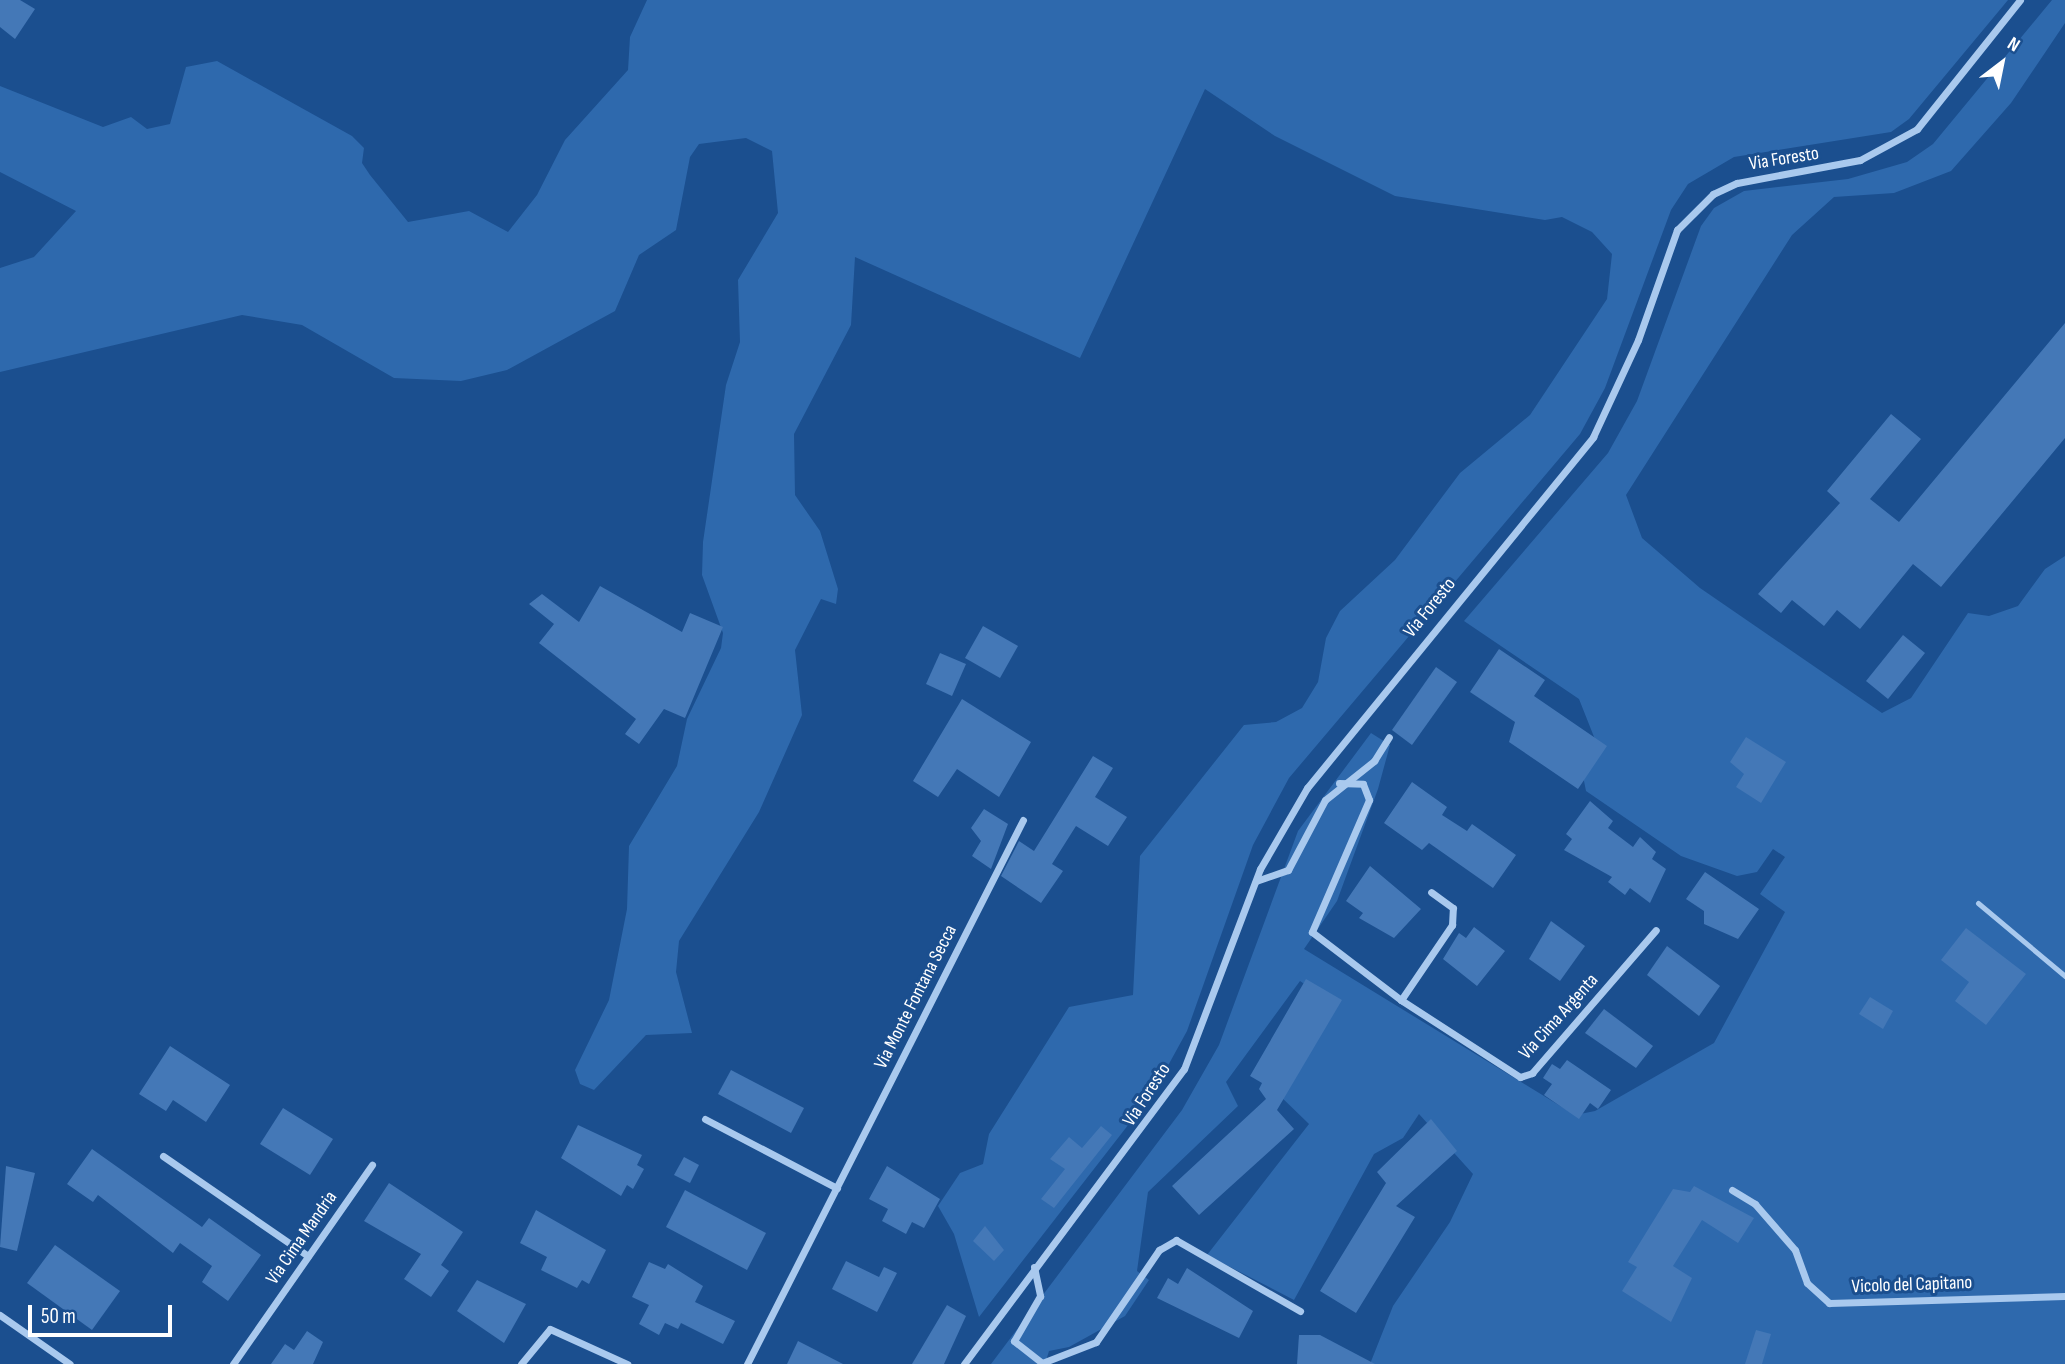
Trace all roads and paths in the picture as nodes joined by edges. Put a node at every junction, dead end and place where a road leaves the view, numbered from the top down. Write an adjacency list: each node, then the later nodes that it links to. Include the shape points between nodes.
1 (2020, 0): 5 (street, Via Foresto, via 1917,129 1860,160 1737,183 1691,212 1669,246 1638,340 1592,437 1332,754 1286,820)
2 (1389, 737): 3 (street, via 1374,761)
3 (1339, 783): 5 (street, via 1288,870); 10 (street, Via Cima Argenta, via 1363,784 1369,800 1312,932)
4 (1023, 820): 14 (street, Via Monte Fontana Secca)
5 (1256, 881): 17 (street, Via Foresto, via 1184,1069 1136,1141)
6 (1431, 892): 10 (street, via 1454,908 1452,925)
7 (1978, 903): 9 (lane)
8 (1656, 930): 10 (street, Via Cima Argenta, via 1532,1073 1520,1077)
9 (2065, 976)
10 (1401, 1000)
11 (705, 1119): 14 (street)
12 (163, 1156): 16 (street)
13 (372, 1165): 16 (street, Via Cima Mandria)
14 (837, 1188): 25 (street, Via Monte Fontana Secca)
15 (1732, 1190): 18 (street, Vicolo del Capitano, via 1755,1204 1795,1250 1807,1283 1829,1303)
16 (308, 1256): 22 (street, Via Cima Mandria)
17 (1034, 1268): 19 (street, via 1040,1296 1014,1341 1019,1351 1042,1363 1096,1342 1159,1250 1176,1240); 26 (street, Via Foresto)
18 (2065, 1297)
19 (1300, 1311)
20 (0, 1315): 21 (street)
21 (70, 1364)
22 (233, 1364)
23 (521, 1364): 24 (street, via 543,1333 560,1330)
24 (627, 1364)
25 (747, 1364)
26 (964, 1364)

